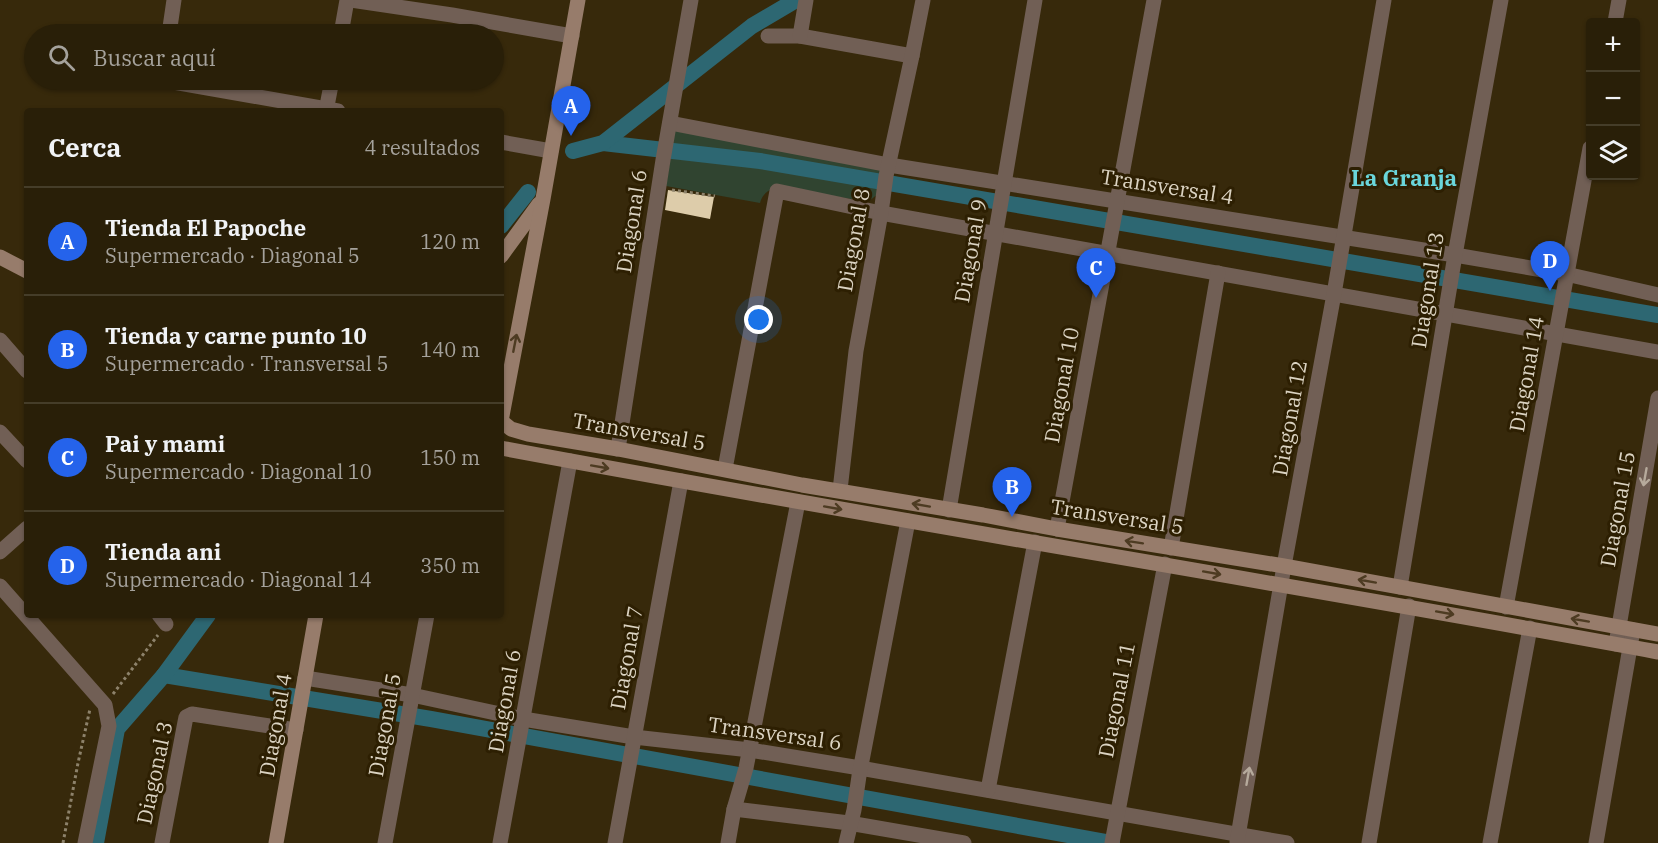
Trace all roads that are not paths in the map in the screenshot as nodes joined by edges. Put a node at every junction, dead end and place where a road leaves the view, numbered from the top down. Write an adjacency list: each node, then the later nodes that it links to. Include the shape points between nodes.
1 (174, 0): 14 (street)
2 (349, 0): 12 (street); 15 (street)
3 (578, 0): 16 (street)
4 (691, 0): 24 (street, Diagonal 6)
5 (923, 0): 19 (street, Diagonal 8)
6 (1035, 0): 29 (street, Diagonal 9)
7 (1154, 0): 31 (street, Diagonal 10)
8 (1384, 0): 34 (street, Diagonal 12)
9 (1501, 0): 38 (street, Diagonal 13)
10 (1619, 0): 13 (street)
11 (806, 1): 18 (street)
12 (453, 7): 16 (street)
13 (1616, 18)
14 (170, 24)
15 (343, 24)
16 (572, 36): 26 (street)
17 (768, 36): 18 (street)
18 (800, 36): 19 (street)
19 (912, 56): 27 (street, Diagonal 8)
20 (218, 90): 22 (street)
21 (331, 90): 23 (street)
22 (319, 108)
23 (330, 108)
24 (670, 123): 27 (street, Transversal 4); 56 (street, Diagonal 6)
25 (504, 143): 26 (street)
26 (550, 158): 30 (street)
27 (887, 170): 29 (street, Transversal 4); 32 (street, Diagonal 8)
28 (1586, 170): 41 (street, Diagonal 14)
29 (1004, 187): 31 (street, Transversal 4); 33 (street, Diagonal 9)
30 (544, 194): 36 (street); 50 (street, one-way to 30)
31 (1116, 206): 34 (street, Transversal 4); 35 (street, Diagonal 10)
32 (882, 207): 33 (street); 59 (street, via 777,191); 61 (street, Diagonal 8, via 856,351)
33 (997, 227): 35 (street); 63 (street, Diagonal 9)
34 (1343, 242): 38 (street, Transversal 4); 42 (street, Diagonal 12)
35 (1108, 248): 40 (street); 65 (street, Diagonal 10)
36 (504, 252)
37 (0, 258): 39 (street)
38 (1454, 258): 41 (street, Transversal 4); 44 (street, Diagonal 13)
39 (24, 270)
40 (1218, 273): 42 (street); 68 (street)
41 (1566, 278): 43 (street, Transversal 4); 45 (street, Diagonal 14)
42 (1335, 290): 44 (street); 71 (street, Diagonal 12)
43 (1658, 295)
44 (1446, 314): 45 (street); 74 (street, Diagonal 13)
45 (1556, 334): 47 (street); 76 (street, Diagonal 14)
46 (0, 340): 49 (street)
47 (1658, 352)
48 (504, 364): 50 (street)
49 (24, 367)
50 (509, 375): 52 (street)
51 (1658, 398): 82 (street, Diagonal 15, one-way to 82)
52 (504, 404)
53 (504, 424): 56 (street, Transversal 5, via 528,434)
54 (0, 432): 57 (street)
55 (504, 449): 58 (street, Transversal 5)
56 (618, 449): 59 (street, Transversal 5)
57 (24, 458)
58 (570, 461): 60 (street, Transversal 5, one-way to 60); 88 (street, Diagonal 6)
59 (726, 469): 61 (street, Transversal 5)
60 (681, 481): 62 (street, Transversal 5); 90 (street, Diagonal 7)
61 (840, 490): 63 (street, Transversal 5, one-way to 61)
62 (798, 502): 64 (street, Transversal 5, one-way to 64); 91 (street)
63 (949, 510): 65 (street, Transversal 5)
64 (909, 521): 67 (street, Transversal 5); 92 (street)
65 (1057, 530): 68 (street, Transversal 5, one-way to 65)
66 (24, 531): 69 (street)
67 (1035, 542): 70 (street, Transversal 5); 93 (street)
68 (1171, 548): 71 (street, Transversal 5)
69 (0, 552)
70 (1165, 564): 72 (street, Transversal 5, one-way to 72); 95 (street, Diagonal 11)
71 (1284, 566): 72 (street, Diagonal 12); 74 (street, Transversal 5, one-way to 71)
72 (1281, 585): 75 (street, Transversal 5); 97 (street, Diagonal 12, one-way to 72)
73 (0, 586): 77 (street)
74 (1400, 587): 76 (street, Transversal 5)
75 (1409, 606): 81 (street, Transversal 5, one-way to 81); 109 (street)
76 (1506, 606): 82 (street, Transversal 5, one-way to 76)
77 (24, 613)
78 (28, 618): 98 (street, via 105,705 109,726)
79 (315, 618): 86 (street, Diagonal 4)
80 (426, 618): 87 (street, Diagonal 5)
81 (1530, 628): 84 (street, Transversal 5); 110 (street)
82 (1626, 628): 83 (street, Transversal 5); 84 (street, Diagonal 15)
83 (1658, 634)
84 (1623, 645): 85 (street, Transversal 5); 111 (street)
85 (1658, 652)
86 (303, 690): 87 (street, Transversal 6); 89 (street, Diagonal 4)
87 (411, 699): 88 (street, Transversal 6); 101 (street, Diagonal 5)
88 (522, 726): 90 (street, Transversal 6); 102 (street, Diagonal 6)
89 (296, 730): 99 (street, Diagonal 3, via 192,714 186,717); 100 (street, Diagonal 4)
90 (633, 741): 91 (street, Transversal 6); 103 (street, Diagonal 7)
91 (750, 750): 92 (street, Transversal 6); 94 (street)
92 (860, 772): 93 (street, Transversal 6); 96 (street)
93 (988, 790): 95 (street, Transversal 6)
94 (734, 809): 96 (street); 104 (street)
95 (1117, 813): 97 (street, Transversal 6); 107 (street, Diagonal 11)
96 (852, 817): 105 (street); 106 (street)
97 (1237, 838): 108 (street, Transversal 6)
98 (85, 843)
99 (162, 843)
100 (276, 843)
101 (385, 843)
102 (500, 843)
103 (615, 843)
104 (728, 843)
105 (846, 843)
106 (964, 843)
107 (1112, 843)
108 (1287, 843)
109 (1369, 843)
110 (1490, 843)
111 (1596, 843)

